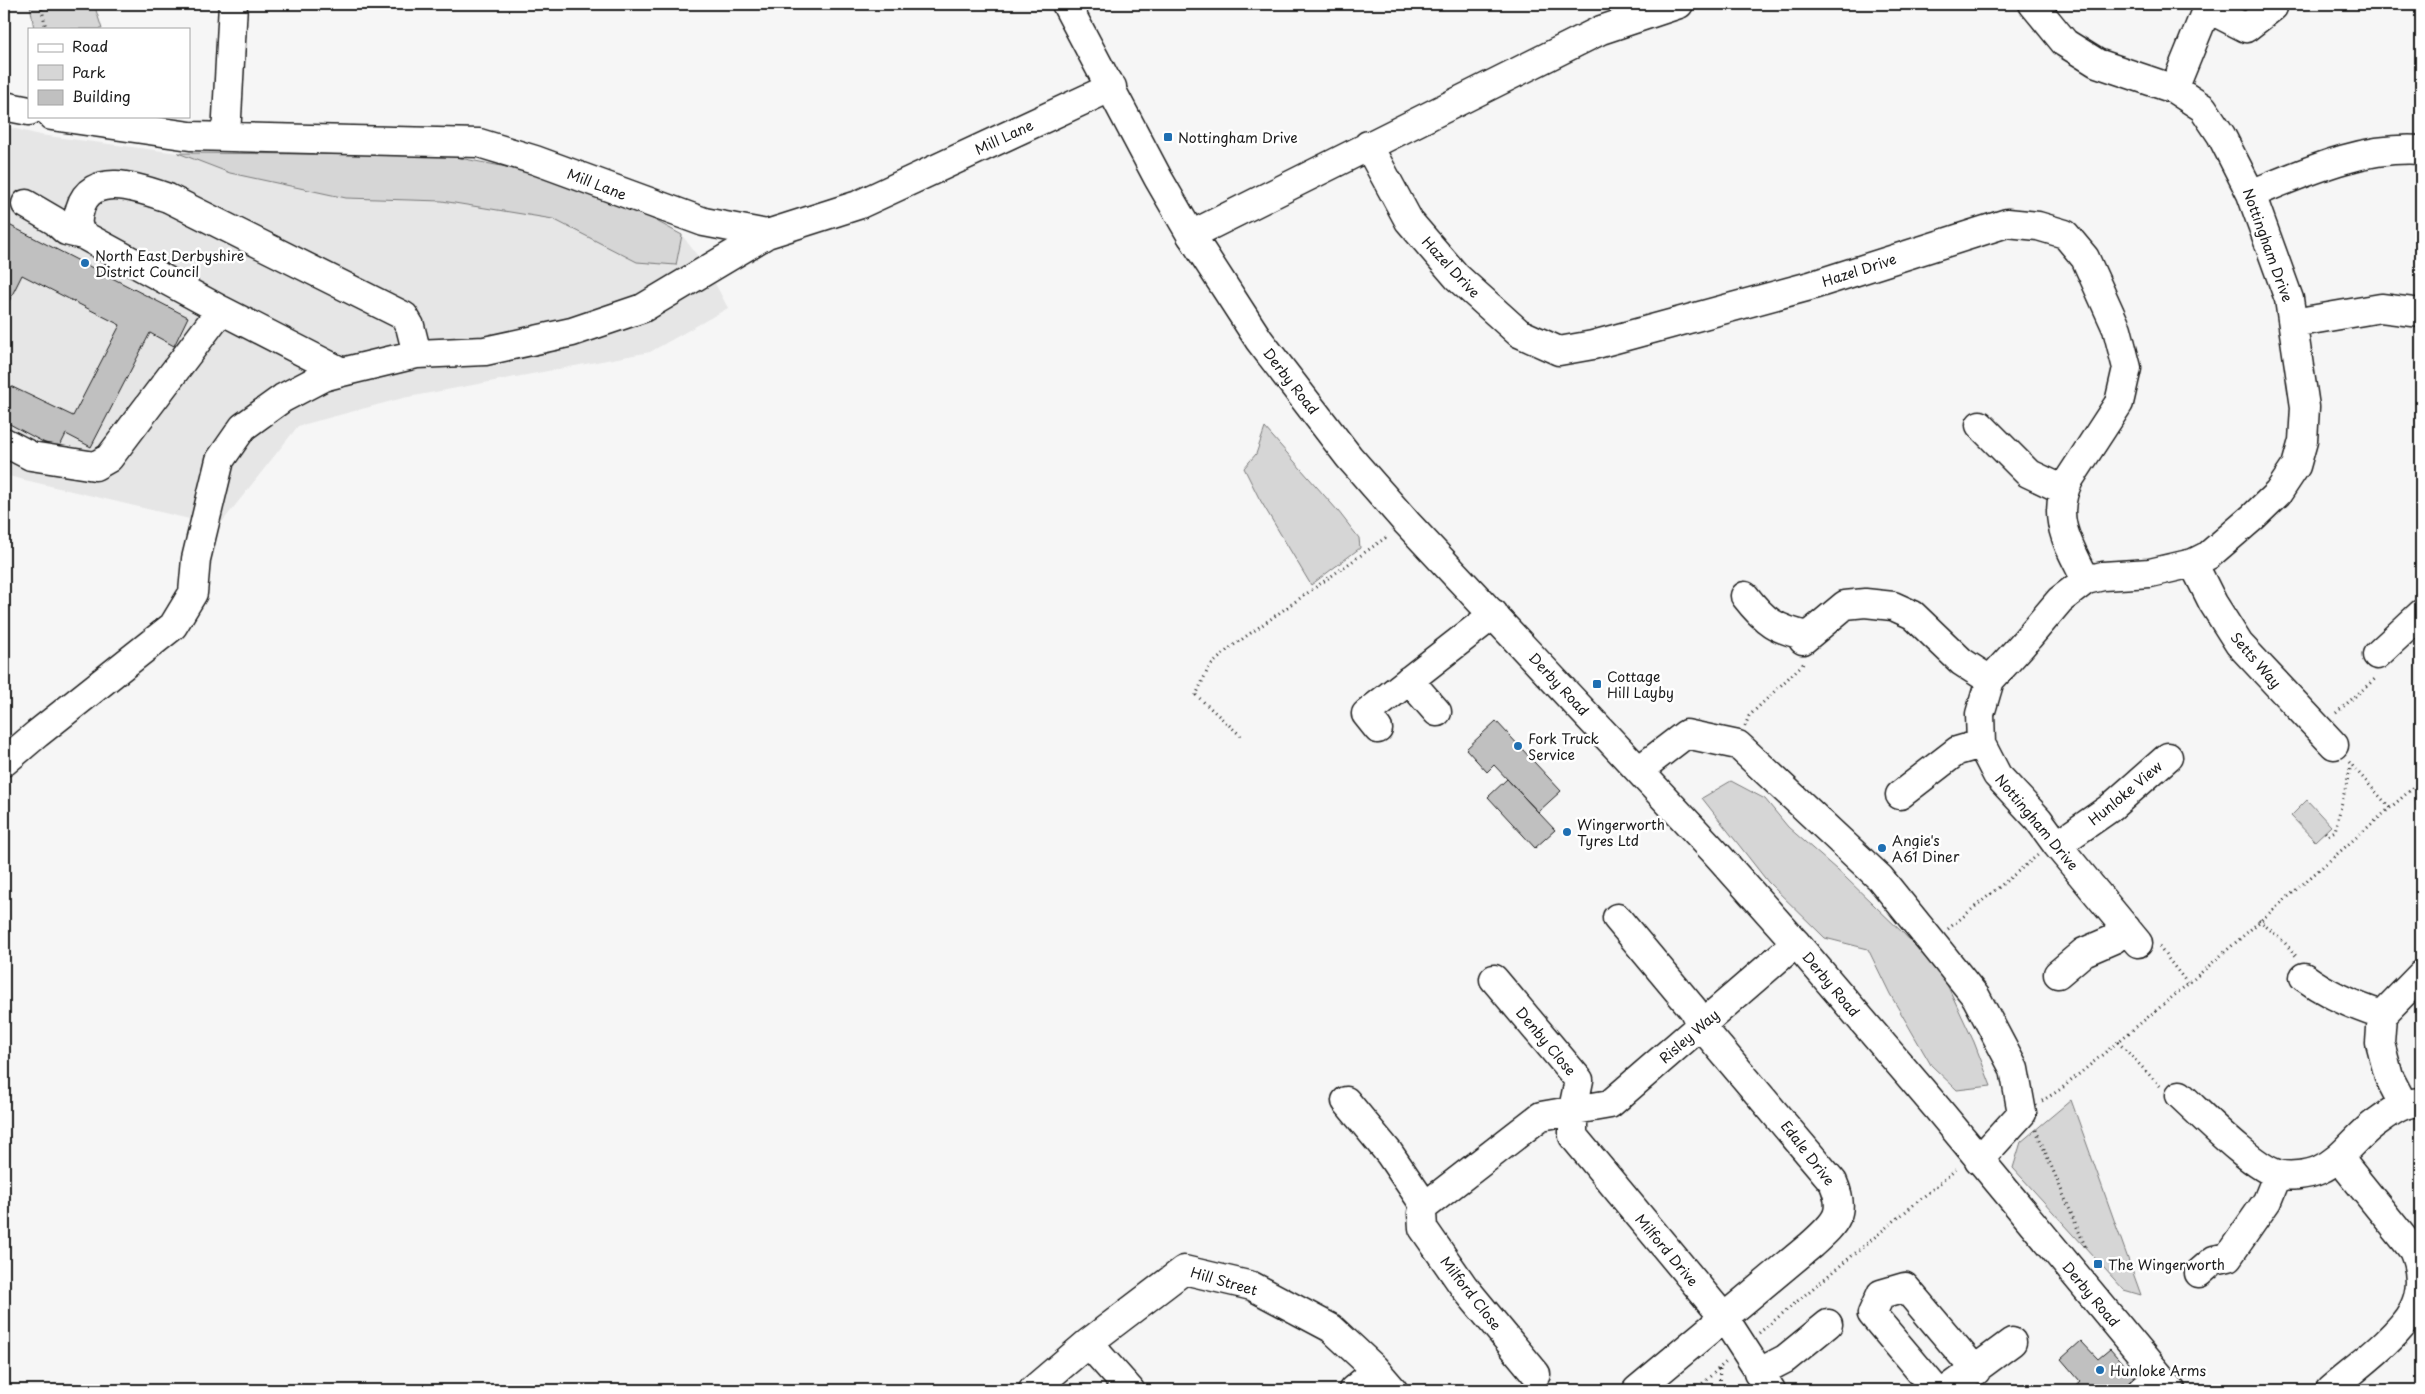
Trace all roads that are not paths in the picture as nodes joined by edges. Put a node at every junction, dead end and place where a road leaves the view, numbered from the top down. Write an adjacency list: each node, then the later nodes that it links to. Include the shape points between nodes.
1 (233, 4): 12 (main road)
2 (1066, 4): 7 (main road, Derby Road)
3 (1679, 4): 13 (main road, via 1601,30)
4 (2033, 4): 8 (main road, Nottingham Drive, via 2065,43 2097,63)
5 (2204, 6): 6 (main road, via 2246,28); 8 (main road)
6 (2274, 7)
7 (1112, 87): 17 (main road, Mill Lane, via 858,205); 19 (main road, Derby Road)
8 (2174, 89): 15 (main road, Nottingham Drive, via 2203,108)
9 (4, 106): 10 (main road)
10 (28, 111)
11 (66, 118): 12 (main road, Mill Lane, via 190,136)
12 (226, 136): 17 (main road, Mill Lane, via 479,142 704,222)
13 (1368, 145): 19 (main road); 27 (main road, Hazel Drive, via 1410,221 1457,276 1519,332 1558,351 1592,345 1810,286 2007,223 2038,226 2065,234 2085,258 2117,329 2127,368 2119,403)
14 (2416, 149): 15 (main road, via 2350,156)
15 (2251, 194): 22 (main road, Nottingham Drive, via 2289,299)
16 (26, 204): 18 (main road, via 66,231)
17 (767, 234): 23 (main road, via 643,308 572,332 485,352)
18 (83, 235): 20 (main road); 23 (main road, via 77,224 80,206 86,196 98,189 110,185 129,186 168,198 404,316)
19 (1191, 235): 31 (main road, Derby Road, via 1259,340 1349,456 1407,523)
20 (220, 310): 24 (main road); 26 (main road, via 109,458 95,466 31,456)
21 (2421, 313): 22 (main road, via 2381,308)
22 (2293, 323): 28 (main road, Nottingham Drive, via 2305,407 2303,441 2296,466 2278,493 2254,517 2209,555)
23 (417, 354): 24 (main road)
24 (342, 372): 41 (main road, via 323,377 283,398 243,427 220,460 196,559 193,593 173,626)
25 (1980, 425): 27 (main road, via 2028,473)
26 (4, 442)
27 (2064, 490): 29 (main road, Hazel Drive, via 2060,508 2064,535)
28 (2193, 563): 29 (main road, Nottingham Drive, via 2150,573); 39 (main road, Setts Way, via 2213,603 2240,644)
29 (2086, 580): 35 (main road, Nottingham Drive, via 2060,600)
30 (1745, 596): 35 (main road, via 1772,624 1805,638 1845,605 1893,606 1913,615 1962,662)
31 (1494, 614): 34 (main road); 42 (main road, Derby Road)
32 (2421, 614): 33 (main road)
33 (2377, 655)
34 (1409, 680): 36 (main road); 37 (main road, via 1366,714)
35 (1990, 680): 38 (main road, Nottingham Drive, via 1980,714)
36 (1437, 712)
37 (1378, 729)
38 (1981, 744): 43 (main road, via 1957,751); 44 (main road, Nottingham Drive, via 1997,775 2038,819)
39 (2334, 746)
40 (2168, 757): 44 (main road, Hunloke View, via 2110,808)
41 (4, 762)
42 (1639, 770): 46 (main road, Derby Road); 57 (main road, via 1686,734 1738,745 1880,878 1970,990 2014,1069 2022,1113)
43 (1900, 795)
44 (2056, 845): 48 (main road, Nottingham Drive, via 2132,935 2084,952)
45 (1617, 918): 52 (main road, Edale Drive, via 1693,1009)
46 (1796, 943): 52 (main road, Risley Way); 57 (main road, Derby Road)
47 (2299, 965): 51 (main road, via 2321,990)
48 (2058, 974)
49 (2421, 975): 51 (main road)
50 (1494, 979): 56 (main road, Denby Close, via 1579,1080)
51 (2382, 1014): 55 (main road, via 2380,1042 2389,1077)
52 (1700, 1026): 56 (main road, Risley Way, via 1610,1104); 63 (main road, Edale Drive, via 1828,1176 1840,1199 1839,1212 1830,1227)
53 (2180, 1096): 59 (main road, via 2253,1160)
54 (1346, 1101): 60 (main road, via 1389,1153)
55 (2412, 1103): 58 (main road, via 2361,1134)
56 (1573, 1109): 60 (main road, via 1541,1116); 63 (main road, Milford Drive, via 1573,1136)
57 (1977, 1157): 71 (main road, Derby Road, via 2072,1272)
58 (2339, 1158): 59 (main road, via 2318,1171); 61 (main road)
59 (2278, 1174): 62 (main road, via 2267,1201 2228,1257 2214,1260)
60 (1426, 1206): 68 (main road, Milford Close, via 1422,1213 1424,1228 1464,1287)
61 (2420, 1262): 78 (main road, via 2421,1278 2414,1309 2398,1330)
62 (2199, 1274)
63 (1725, 1319): 70 (main road, Milford Drive); 75 (main road, Edale Drive)
64 (1828, 1324): 70 (main road, via 1784,1359)
65 (2012, 1342): 67 (main road)
66 (1088, 1343): 69 (main road, Hill Street, via 1184,1270 1252,1286 1331,1328); 72 (main road, Hill Street); 73 (main road)
67 (1976, 1371): 76 (main road, via 1906,1287 1881,1294 1872,1314); 77 (main road)
68 (1536, 1374)
69 (1384, 1380): 74 (main road)
70 (1764, 1382)
71 (2157, 1385)
72 (1033, 1390)
73 (1130, 1390)
74 (1353, 1390)
75 (1637, 1390)
76 (1936, 1390)
77 (1947, 1390)
78 (2330, 1390)

